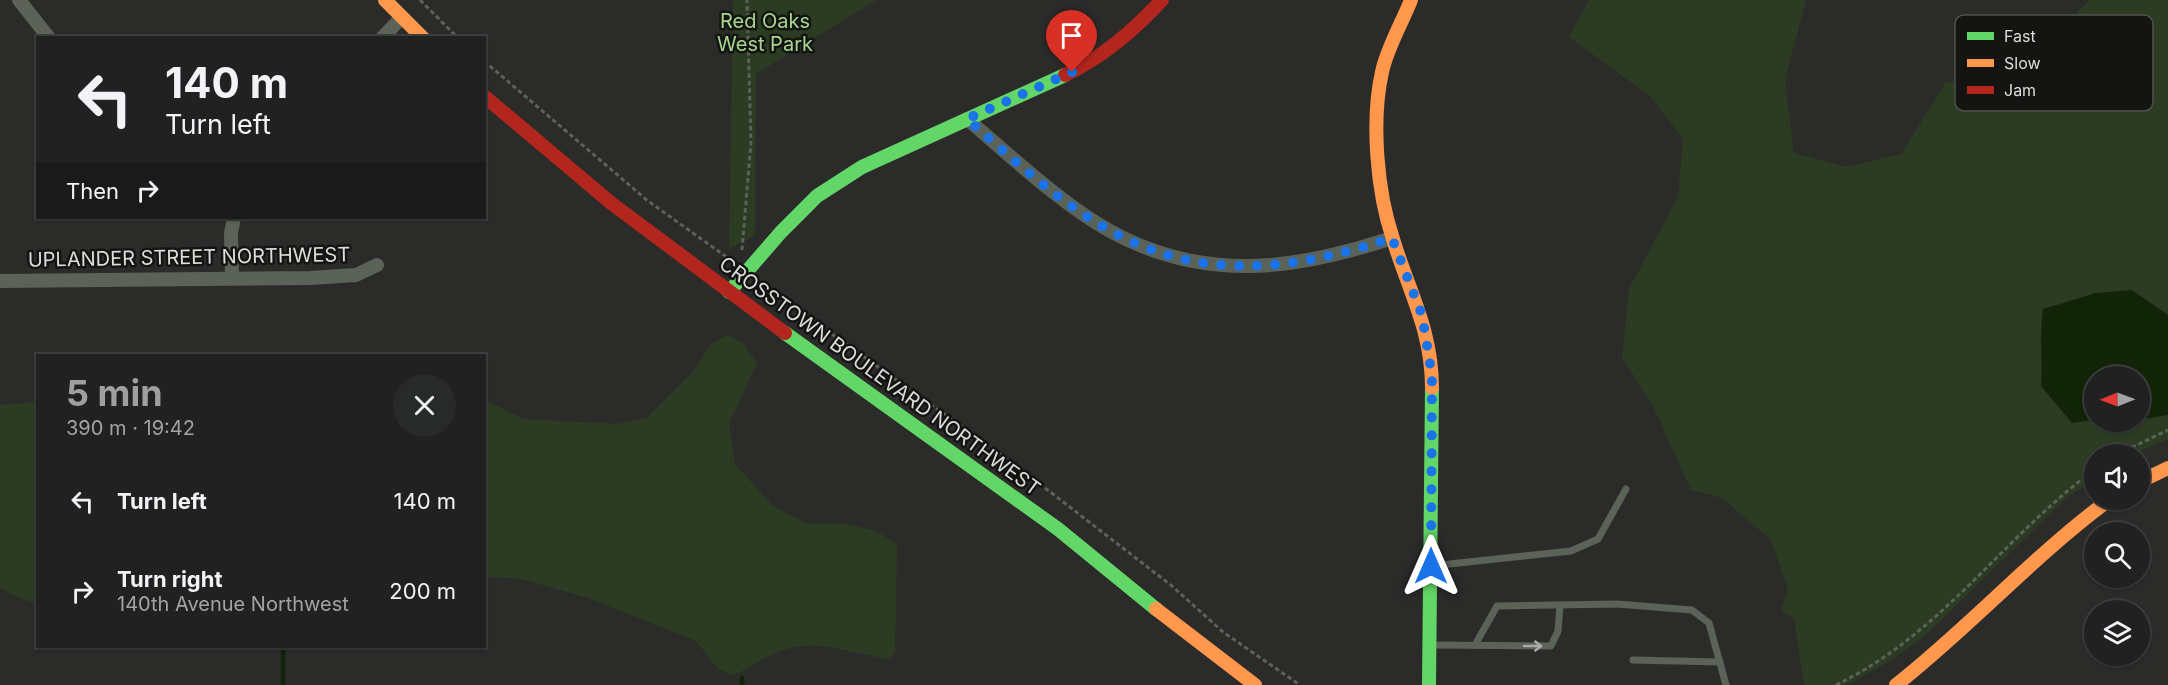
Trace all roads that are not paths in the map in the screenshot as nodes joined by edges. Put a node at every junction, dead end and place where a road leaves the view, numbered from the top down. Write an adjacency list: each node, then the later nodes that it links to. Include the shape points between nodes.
1 (19, 0): 6 (street)
2 (385, 0): 5 (street)
3 (1162, 0): 10 (street, via 1134,30 1089,64)
4 (1412, 0): 12 (street, via 1382,71 1376,128)
5 (402, 17): 7 (street); 8 (street)
6 (47, 36)
7 (384, 36)
8 (421, 36)
9 (486, 98): 16 (street, CROSSTOWN BOULEVARD NORTHWEST, via 587,185)
10 (967, 119): 12 (street, via 1039,180 1110,231 1163,254 1221,266 1275,266 1338,256); 16 (street, via 861,167 817,196)
11 (234, 219): 14 (street)
12 (1392, 238): 21 (street, via 1422,315 1432,376)
13 (377, 265): 14 (street, UPLANDER STREET NORTHWEST, via 356,275)
14 (232, 278): 15 (street, UPLANDER STREET NORTHWEST)
15 (0, 281)
16 (729, 292): 27 (street, CROSSTOWN BOULEVARD NORTHWEST, via 1057,529)
17 (2168, 468): 18 (street)
18 (2150, 477)
19 (1626, 489): 21 (lane, via 1598,539 1571,551)
20 (2096, 510): 30 (street, via 2049,546 1930,661)
21 (1431, 566): 23 (street)
22 (1560, 605): 24 (lane, via 1497,606); 24 (lane, one-way to 22, via 1551,646 1558,631); 26 (lane, via 1617,604 1692,610 1709,623)
23 (1429, 645): 24 (lane); 28 (street)
24 (1475, 645)
25 (1634, 660): 26 (lane)
26 (1720, 662): 29 (lane)
27 (1255, 685)
28 (1428, 685)
29 (1726, 685)
30 (1896, 685)

